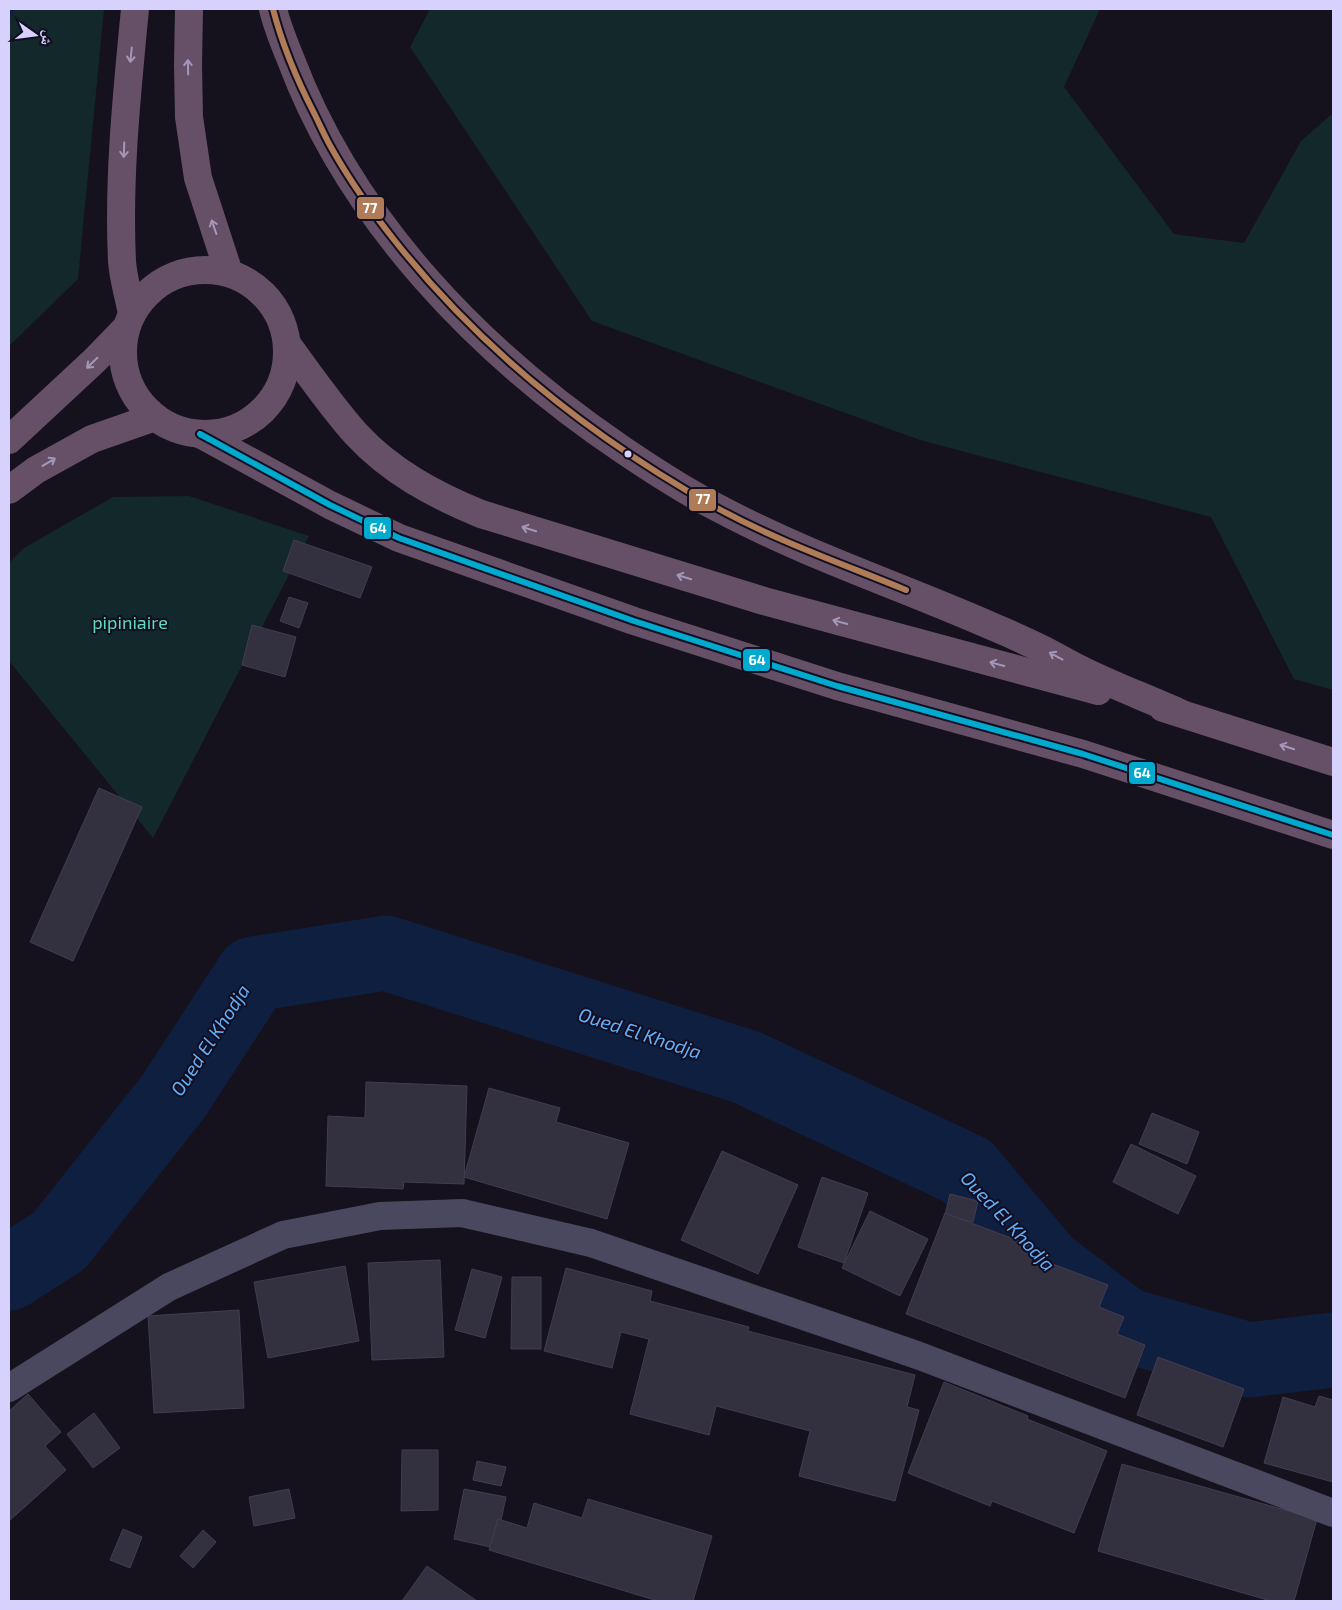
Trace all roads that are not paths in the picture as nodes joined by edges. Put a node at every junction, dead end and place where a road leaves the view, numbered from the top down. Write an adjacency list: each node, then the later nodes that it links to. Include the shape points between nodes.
1 (135, 9): 5 (highway, one-way to 5, via 126,102 122,206 122,263)
2 (189, 9): 4 (highway, one-way to 2, via 198,178 189,117)
3 (273, 9): 11 (highway, one-way to 3, via 1084,671 1032,644 790,543 719,509 588,426 470,326 418,269 370,208 332,150 301,86)
4 (229, 273): 5 (highway, via 202,270 174,276 150,291); 6 (highway, via 251,284 269,300 281,320)
5 (129, 321): 7 (highway, via 123,353 127,377 138,399); 9 (highway, one-way to 9, via 95,360)
6 (287, 344): 8 (highway, via 285,372 273,398 254,418 228,431); 11 (highway, one-way to 6, via 764,601 481,514 447,500 414,482 357,436)
7 (155, 417): 8 (highway, via 176,429); 10 (highway, one-way to 7, via 36,470 92,439)
8 (200, 434): 13 (highway, via 330,505 399,538 634,621 837,686 1083,754)
9 (9, 440)
10 (9, 490)
11 (1180, 712): 12 (highway, one-way to 11)
12 (1333, 762)
13 (1333, 835)
14 (9, 1388): 15 (street, via 169,1287 283,1235 380,1216 462,1213 591,1243 917,1354)
15 (1333, 1513)

